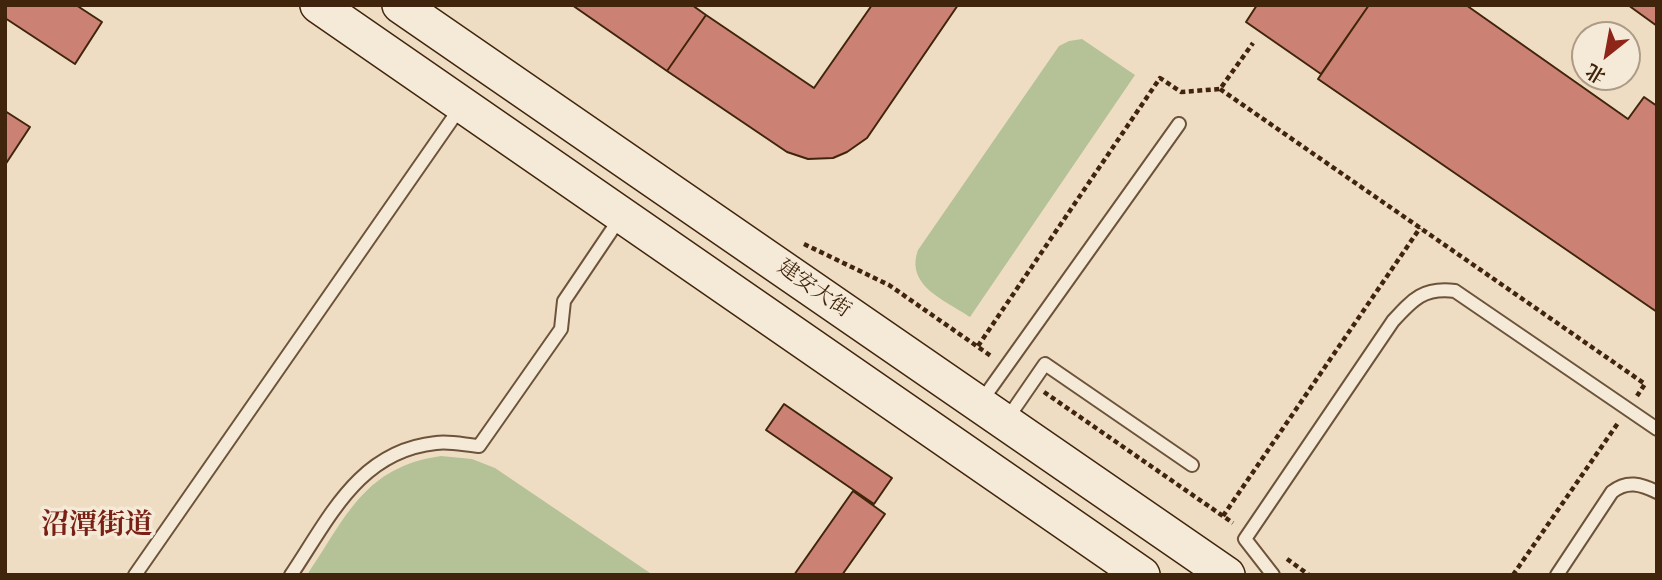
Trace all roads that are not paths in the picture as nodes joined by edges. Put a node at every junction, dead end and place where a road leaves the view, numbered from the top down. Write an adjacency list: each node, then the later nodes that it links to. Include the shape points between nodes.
1 (318, 5): 3 (main road)
2 (400, 5): 6 (main road, 建安大街)
3 (462, 105): 5 (main road); 10 (lane)
4 (1179, 124): 6 (lane, via 1006,366)
5 (622, 215): 11 (lane, via 564,301 561,329 479,446 437,443 401,452 368,469 349,488); 12 (main road)
6 (992, 413): 8 (lane, via 1031,383 1045,364); 13 (main road, 建安大街)
7 (1657, 429): 14 (lane, via 1455,291 1423,293 1393,321 1245,539)
8 (1192, 465)
9 (1657, 492): 15 (lane, via 1636,484 1612,492)
10 (135, 575)
11 (290, 575)
12 (1142, 575)
13 (1227, 575)
14 (1273, 575)
15 (1557, 575)

